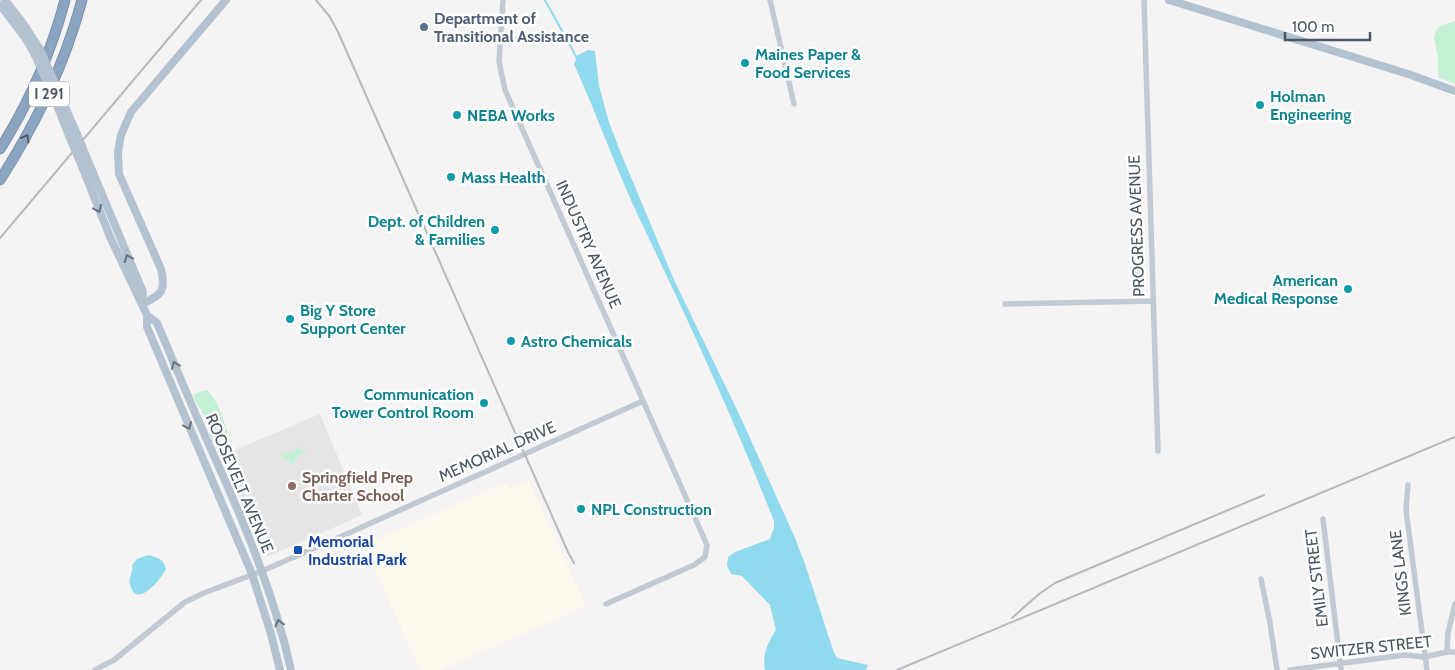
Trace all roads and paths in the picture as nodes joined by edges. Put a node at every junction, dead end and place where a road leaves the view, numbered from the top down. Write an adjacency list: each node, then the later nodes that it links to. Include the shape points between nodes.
1 (5, 0): 12 (main road, ROOSEVELT AVENUE, via 22,22)
2 (60, 0): 11 (highway)
3 (65, 0): 11 (highway, I 291)
4 (82, 0): 17 (highway, I 291, one-way to 4, via 48,97 75,28)
5 (226, 0): 19 (main road, via 131,112 121,135 119,174 164,282 159,295)
6 (503, 0): 24 (street, INDUSTRY AVENUE, via 500,62 505,90)
7 (770, 0): 15 (street)
8 (1144, 0): 18 (street, PROGRESS AVENUE)
9 (1169, 0): 13 (main road)
10 (0, 5): 12 (main road, ROOSEVELT AVENUE)
11 (54, 37): 16 (highway, I 291, via 31,94)
12 (37, 52): 14 (main road, ROOSEVELT AVENUE, bridge)
13 (1455, 91)
14 (59, 102): 19 (main road, ROOSEVELT AVENUE, one-way to 19, bridge, via 111,239); 19 (main road, ROOSEVELT AVENUE, one-way to 14, bridge, via 143,292 77,134)
15 (794, 104)
16 (0, 150)
17 (0, 180)
18 (1152, 301): 20 (street); 27 (street, PROGRESS AVENUE)
19 (142, 304): 21 (main road, ROOSEVELT AVENUE)
20 (1005, 304)
21 (147, 315): 22 (main road, ROOSEVELT AVENUE, one-way to 21, via 157,323); 23 (main road, ROOSEVELT AVENUE, via 147,327)
22 (188, 394): 23 (main road); 25 (main road, ROOSEVELT AVENUE)
23 (177, 399): 26 (main road, ROOSEVELT AVENUE, one-way to 26)
24 (643, 400): 30 (street, MEMORIAL DRIVE); 33 (street, INDUSTRY AVENUE, via 705,538 706,552 694,565)
25 (209, 446): 26 (main road); 30 (main road, ROOSEVELT AVENUE)
26 (199, 451): 31 (main road, ROOSEVELT AVENUE)
27 (1158, 451)
28 (1408, 485): 37 (street, KINGS LANE, via 1406,510)
29 (1323, 519): 38 (street, EMILY STREET)
30 (262, 571): 31 (street, MEMORIAL DRIVE); 41 (main road, ROOSEVELT AVENUE, one-way to 30)
31 (252, 574): 39 (street, MEMORIAL DRIVE, via 185,602 114,660); 40 (main road, ROOSEVELT AVENUE)
32 (1262, 579): 42 (street)
33 (606, 604)
34 (1455, 604): 35 (street)
35 (1447, 652): 36 (street, SWITZER STREET); 37 (street, SWITZER STREET)
36 (1455, 652)
37 (1424, 657): 38 (street, SWITZER STREET, via 1405,655); 44 (street, KINGS LANE)
38 (1340, 667): 43 (street, SWITZER STREET)
39 (95, 670)
40 (280, 670)
41 (291, 670)
42 (1277, 670)
43 (1290, 670)
44 (1427, 670)

